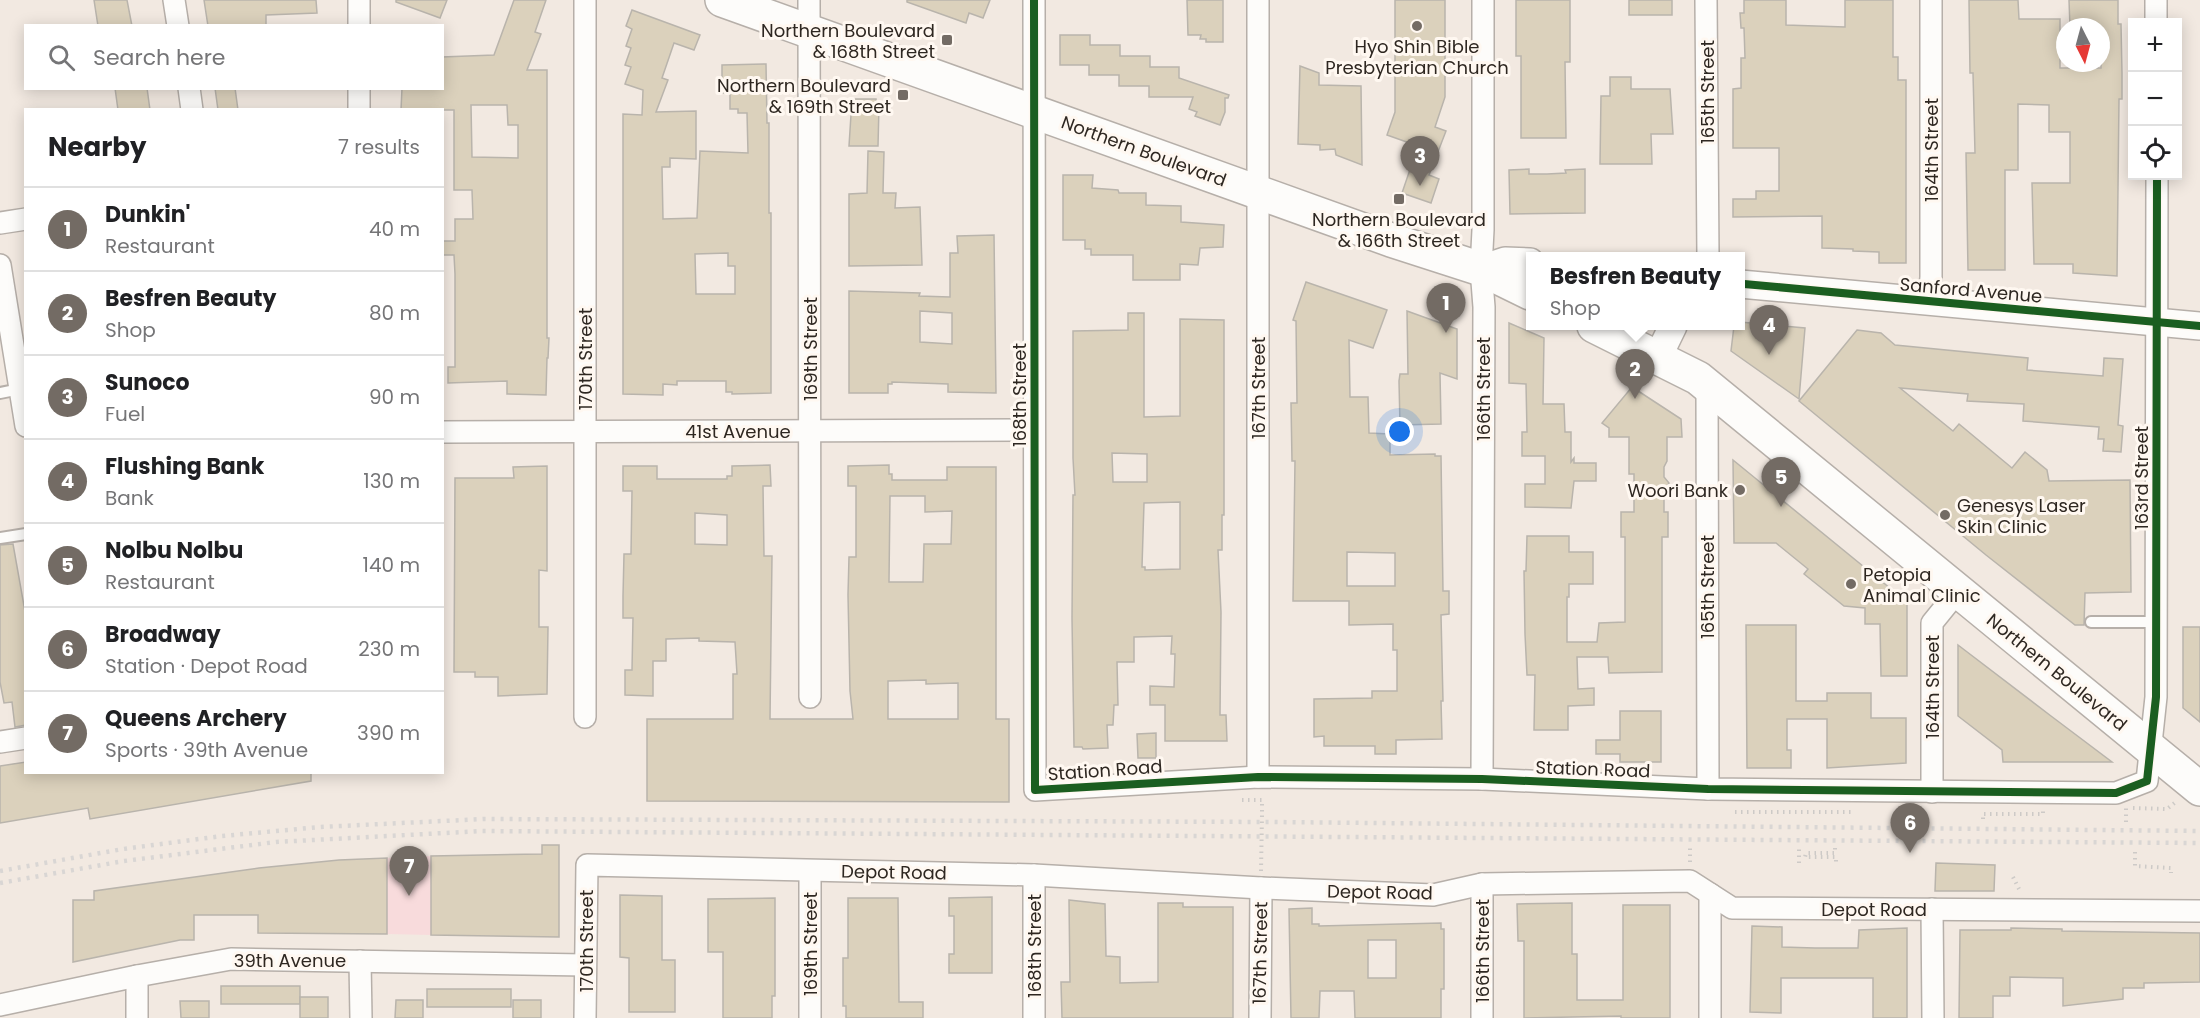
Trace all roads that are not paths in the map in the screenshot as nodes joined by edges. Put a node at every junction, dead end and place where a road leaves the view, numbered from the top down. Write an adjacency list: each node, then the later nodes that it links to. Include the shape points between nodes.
1 (174, 0): 13 (street)
2 (359, 0): 14 (street)
3 (585, 0): 40 (street, 170th Street)
4 (722, 0): 11 (main road, Northern Boulevard)
5 (1034, 0): 19 (street, 168th Street)
6 (1258, 0): 21 (street, 167th Street)
7 (1483, 0): 27 (street, 166th Street)
8 (1706, 0): 24 (street, 165th Street)
9 (1931, 0): 30 (street, 164th Street)
10 (2156, 0): 12 (street)
11 (809, 16): 19 (main road, Northern Boulevard); 41 (street, 169th Street)
12 (2156, 18)
13 (178, 24)
14 (359, 24)
15 (189, 90): 17 (street)
16 (359, 90): 18 (street)
17 (192, 108)
18 (359, 108)
19 (1033, 112): 21 (main road, Northern Boulevard); 39 (street, 168th Street)
20 (2157, 180): 31 (street, 163rd Street)
21 (1258, 193): 27 (main road, Northern Boulevard); 53 (street, 167th Street)
22 (24, 219): 23 (street)
23 (0, 223)
24 (1708, 252)
25 (1526, 262): 27 (street, via 1505,261)
26 (0, 266): 37 (street)
27 (1481, 269): 29 (main road, Northern Boulevard); 54 (street, 166th Street)
28 (1745, 285): 30 (street, Sanford Avenue)
29 (1526, 291)
30 (1929, 300): 31 (street, Sanford Avenue)
31 (2156, 322): 32 (street, Sanford Avenue); 47 (street, 163rd Street)
32 (2200, 326)
33 (1602, 330): 35 (main road, Northern Boulevard)
34 (1671, 330): 35 (street)
35 (1658, 357): 36 (main road, Northern Boulevard)
36 (1702, 382): 45 (main road, Northern Boulevard); 56 (street, 165th Street)
37 (10, 391): 38 (street)
38 (24, 422)
39 (1034, 430): 41 (street, 41st Avenue); 57 (street, 168th Street)
40 (585, 431): 41 (street, 41st Avenue); 42 (street, 41st Avenue); 49 (street, 170th Street)
41 (810, 431): 48 (street, 169th Street)
42 (444, 432)
43 (24, 534): 44 (lane)
44 (0, 538)
45 (1958, 591): 52 (main road, Northern Boulevard); 58 (street, 164th Street, via 1932,623)
46 (2091, 622): 47 (lane)
47 (2156, 622): 52 (street, 163rd Street, via 2156,697)
48 (810, 697)
49 (585, 717)
50 (24, 738): 51 (street)
51 (0, 742)
52 (2150, 748): 55 (street, 163rd Street); 59 (main road, Northern Boulevard)
53 (1258, 777): 54 (street, Station Road); 57 (street, Station Road)
54 (1482, 779): 56 (street, Station Road)
55 (2147, 781): 58 (street, Station Road, via 2116,793)
56 (1708, 789): 58 (street, Station Road)
57 (1035, 790)
58 (1932, 792)
59 (2189, 795)
60 (586, 865): 61 (street, Depot Road); 69 (street, 170th Street)
61 (810, 871): 62 (street, Depot Road); 75 (street, 169th Street)
62 (1034, 875): 63 (street, Depot Road); 76 (street, 168th Street)
63 (1261, 879): 64 (street, Depot Road, via 1433,895); 77 (street, 167th Street)
64 (1482, 884): 65 (street, Depot Road, via 1690,881); 78 (street, 166th Street)
65 (1710, 894): 66 (street, Depot Road, via 1732,908); 79 (street)
66 (1932, 909): 67 (street, Depot Road); 80 (street)
67 (2200, 911)
68 (360, 961): 69 (street, 39th Avenue); 70 (street, 39th Avenue, via 231,959); 73 (street)
69 (585, 965): 74 (street, 170th Street)
70 (137, 976): 71 (street, 39th Avenue); 72 (street)
71 (0, 1005)
72 (137, 1018)
73 (361, 1018)
74 (585, 1018)
75 (810, 1018)
76 (1034, 1018)
77 (1260, 1018)
78 (1482, 1018)
79 (1710, 1018)
80 (1933, 1018)

